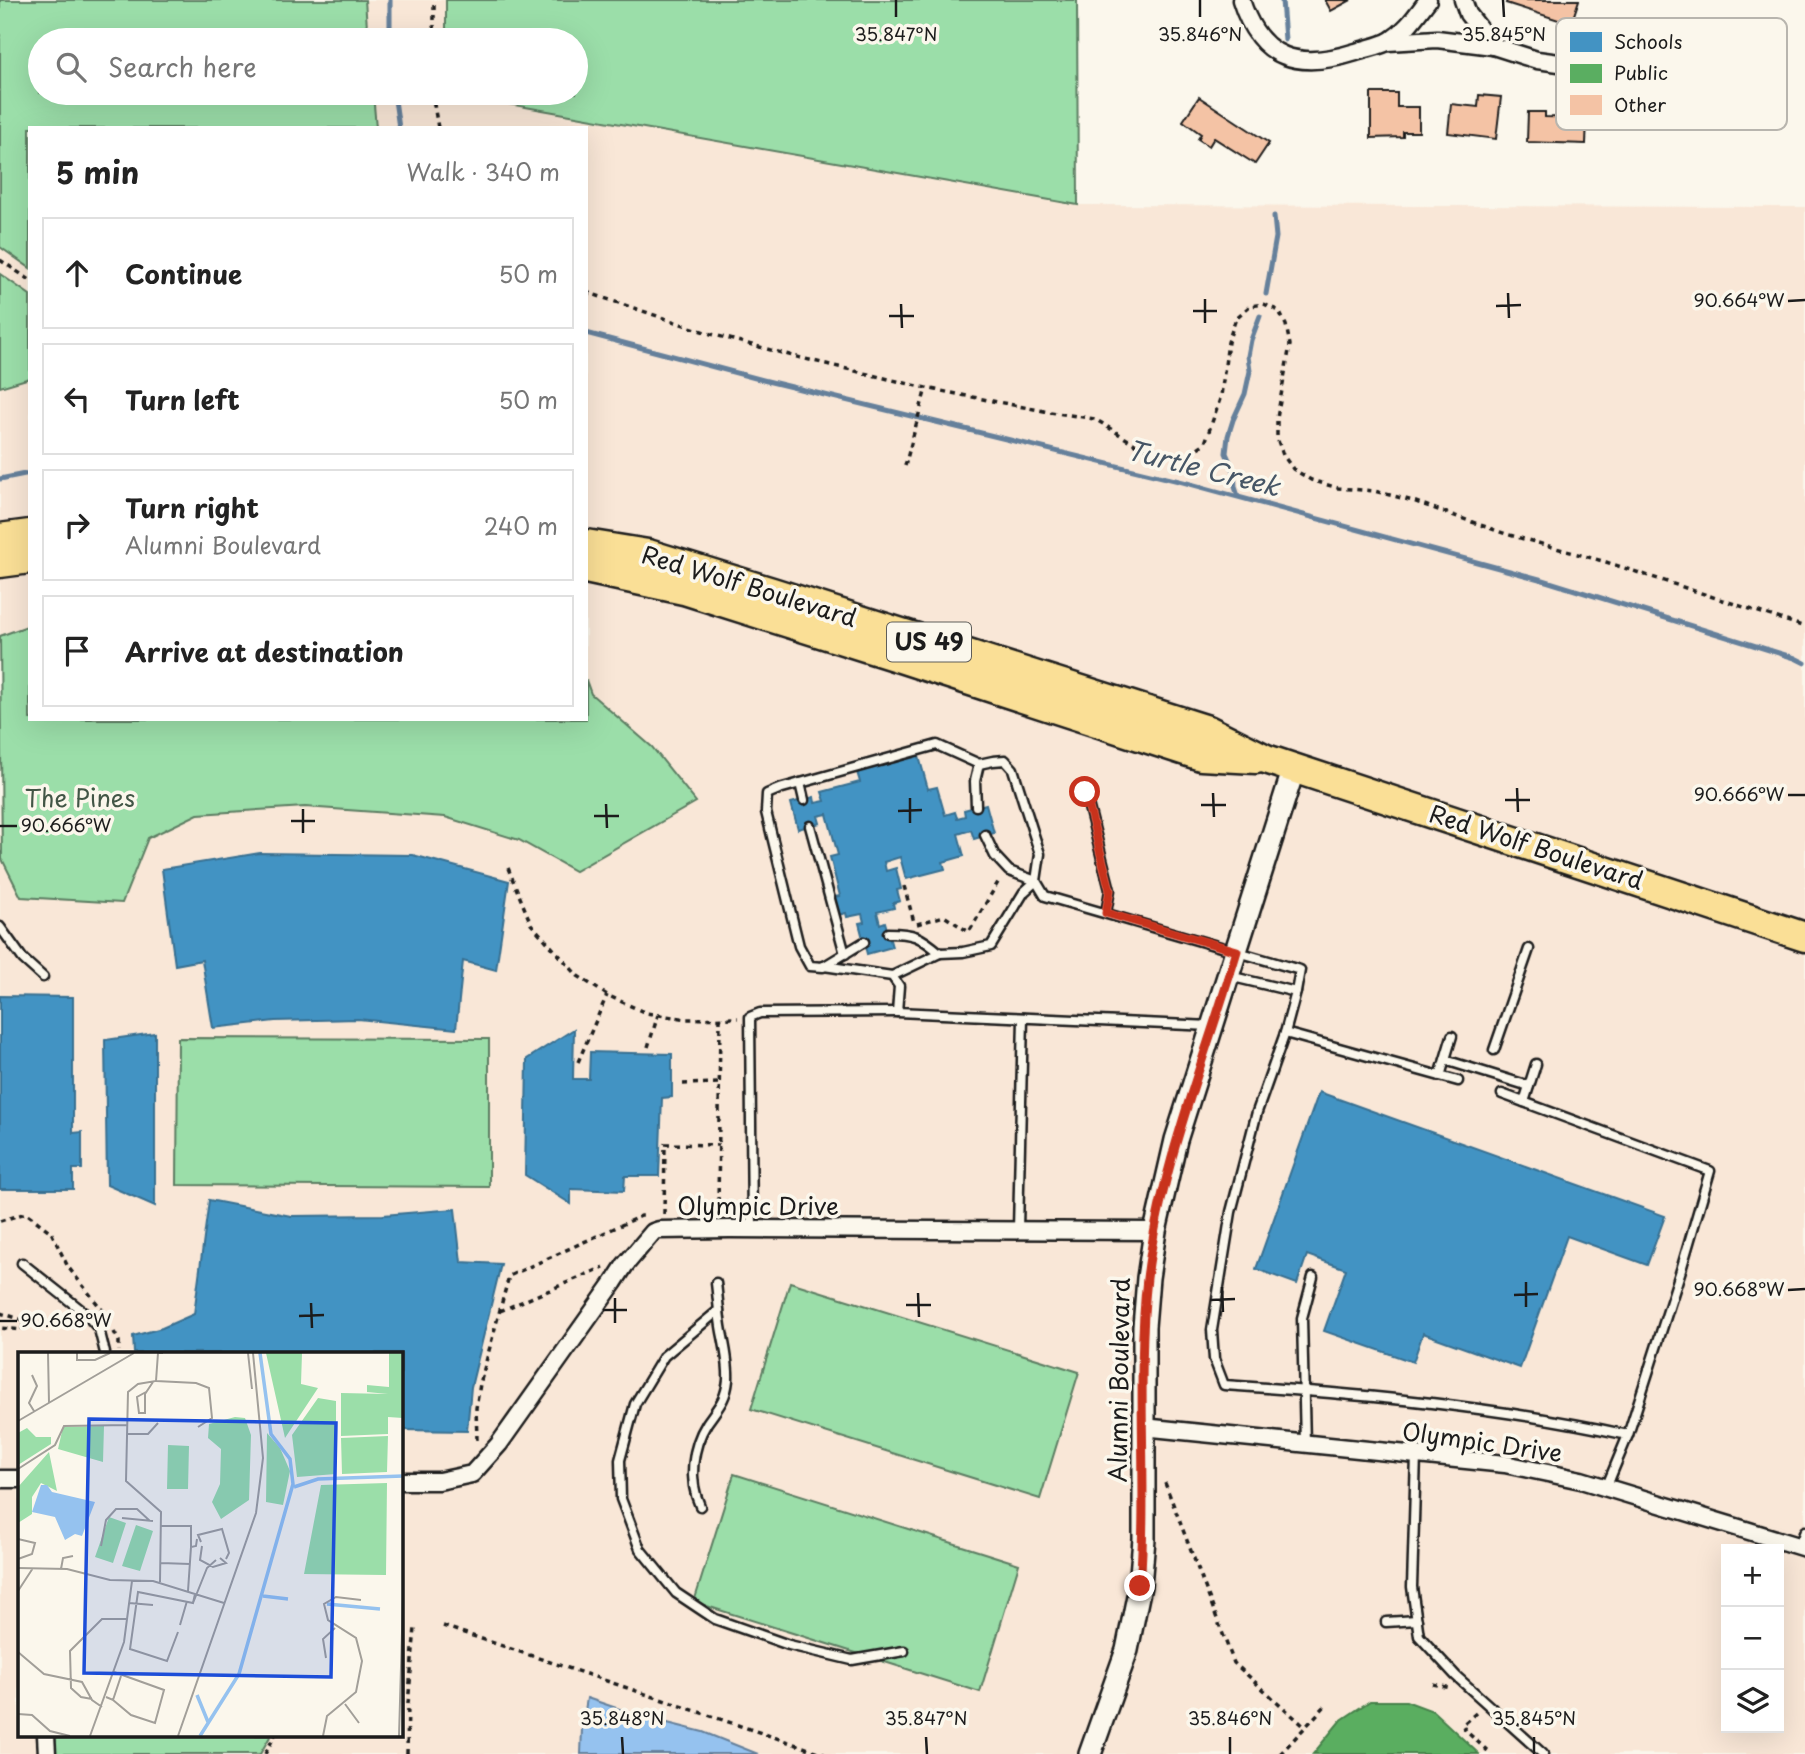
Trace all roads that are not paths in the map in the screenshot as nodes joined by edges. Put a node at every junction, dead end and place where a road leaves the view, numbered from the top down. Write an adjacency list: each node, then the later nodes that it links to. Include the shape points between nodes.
1 (1241, 0): 4 (street, via 1259,39 1280,55 1322,60)
2 (1428, 0): 4 (street)
3 (1463, 0): 5 (street)
4 (1388, 42): 5 (street, via 1437,39)
5 (1493, 46): 6 (street)
6 (1556, 63)
7 (28, 534): 8 (highway)
8 (0, 538)
9 (588, 544): 13 (highway, Red Wolf Boulevard / US 49, via 648,554 1208,730)
10 (28, 559): 11 (highway)
11 (0, 563)
12 (588, 569): 13 (highway, Red Wolf Boulevard / US 49, via 684,590 1201,757)
13 (1266, 759): 15 (highway, Red Wolf Boulevard / US 49)
14 (979, 764): 16 (lane, via 937,744); 19 (lane); 22 (lane, via 1005,760 1013,769 1040,854)
15 (1294, 768): 26 (highway, Red Wolf Boulevard / US 49); 29 (street, Alumni Boulevard)
16 (800, 783): 18 (lane); 32 (lane, via 767,794 766,812 799,946 810,966)
17 (1085, 792): 23 (lane, via 1110,890)
18 (804, 800)
19 (976, 806)
20 (810, 826): 31 (lane)
21 (985, 835): 22 (lane, via 1009,871)
22 (1036, 881): 23 (lane, via 1045,896); 30 (lane, via 1024,892 991,946)
23 (1106, 913): 29 (lane)
24 (0, 927): 35 (lane)
25 (888, 933): 30 (lane, via 909,933)
26 (1805, 937)
27 (864, 942): 31 (lane)
28 (1529, 949): 42 (lane)
29 (1237, 951): 34 (street, Alumni Boulevard); 36 (lane, via 1300,970)
30 (940, 953): 33 (lane)
31 (845, 954): 32 (lane)
32 (824, 966): 33 (lane)
33 (892, 976): 37 (lane, via 898,986)
34 (1229, 976): 36 (lane); 39 (street, Alumni Boulevard)
35 (43, 978)
36 (1296, 992): 40 (lane)
37 (897, 1012): 38 (lane); 50 (lane, via 760,1013 750,1018)
38 (1023, 1017): 39 (lane); 51 (lane)
39 (1213, 1026): 52 (street, Alumni Boulevard, via 1176,1140)
40 (1285, 1033): 45 (lane); 58 (lane, via 1257,1112 1231,1212 1212,1330 1214,1359 1224,1385)
41 (1452, 1036): 43 (lane)
42 (1494, 1050)
43 (1445, 1060): 45 (lane); 47 (lane)
44 (1536, 1064): 47 (lane)
45 (1440, 1076): 46 (lane)
46 (1458, 1081)
47 (1529, 1086): 49 (lane)
48 (1502, 1094): 49 (lane)
49 (1524, 1102): 60 (lane, via 1710,1171)
50 (752, 1229): 51 (street, Olympic Drive); 65 (street, Olympic Drive, via 653,1232 499,1444 472,1474 439,1481)
51 (1018, 1229): 52 (street, Olympic Drive)
52 (1155, 1231): 59 (street, Alumni Boulevard, via 1147,1278)
53 (22, 1263): 57 (lane, via 85,1312 99,1329)
54 (1313, 1277): 58 (lane, via 1302,1318)
55 (716, 1283): 56 (lane)
56 (719, 1310): 67 (lane, via 728,1380 723,1402 705,1426 695,1452 693,1483); 71 (lane, via 664,1356 635,1404 620,1460 621,1499 640,1549 676,1593 715,1619 789,1645 852,1660)
57 (105, 1352)
58 (1304, 1390): 60 (lane, via 1437,1402); 61 (lane)
59 (1143, 1427): 61 (street, Olympic Drive); 74 (street, Alumni Boulevard, via 1140,1586 1127,1650)
60 (1628, 1435): 66 (lane)
61 (1305, 1444): 62 (street, Olympic Drive)
62 (1416, 1455): 66 (street, Olympic Drive, via 1505,1464); 69 (lane, via 1412,1587)
63 (0, 1479): 64 (street)
64 (18, 1479)
65 (402, 1481)
66 (1606, 1488): 68 (street, Olympic Drive)
67 (701, 1506)
68 (1803, 1542)
69 (1416, 1620): 70 (lane); 75 (lane, via 1419,1636 1451,1671)
70 (1386, 1622)
71 (904, 1651)
72 (46, 1736): 73 (street)
73 (47, 1754)
74 (1090, 1754)
75 (1543, 1754)

